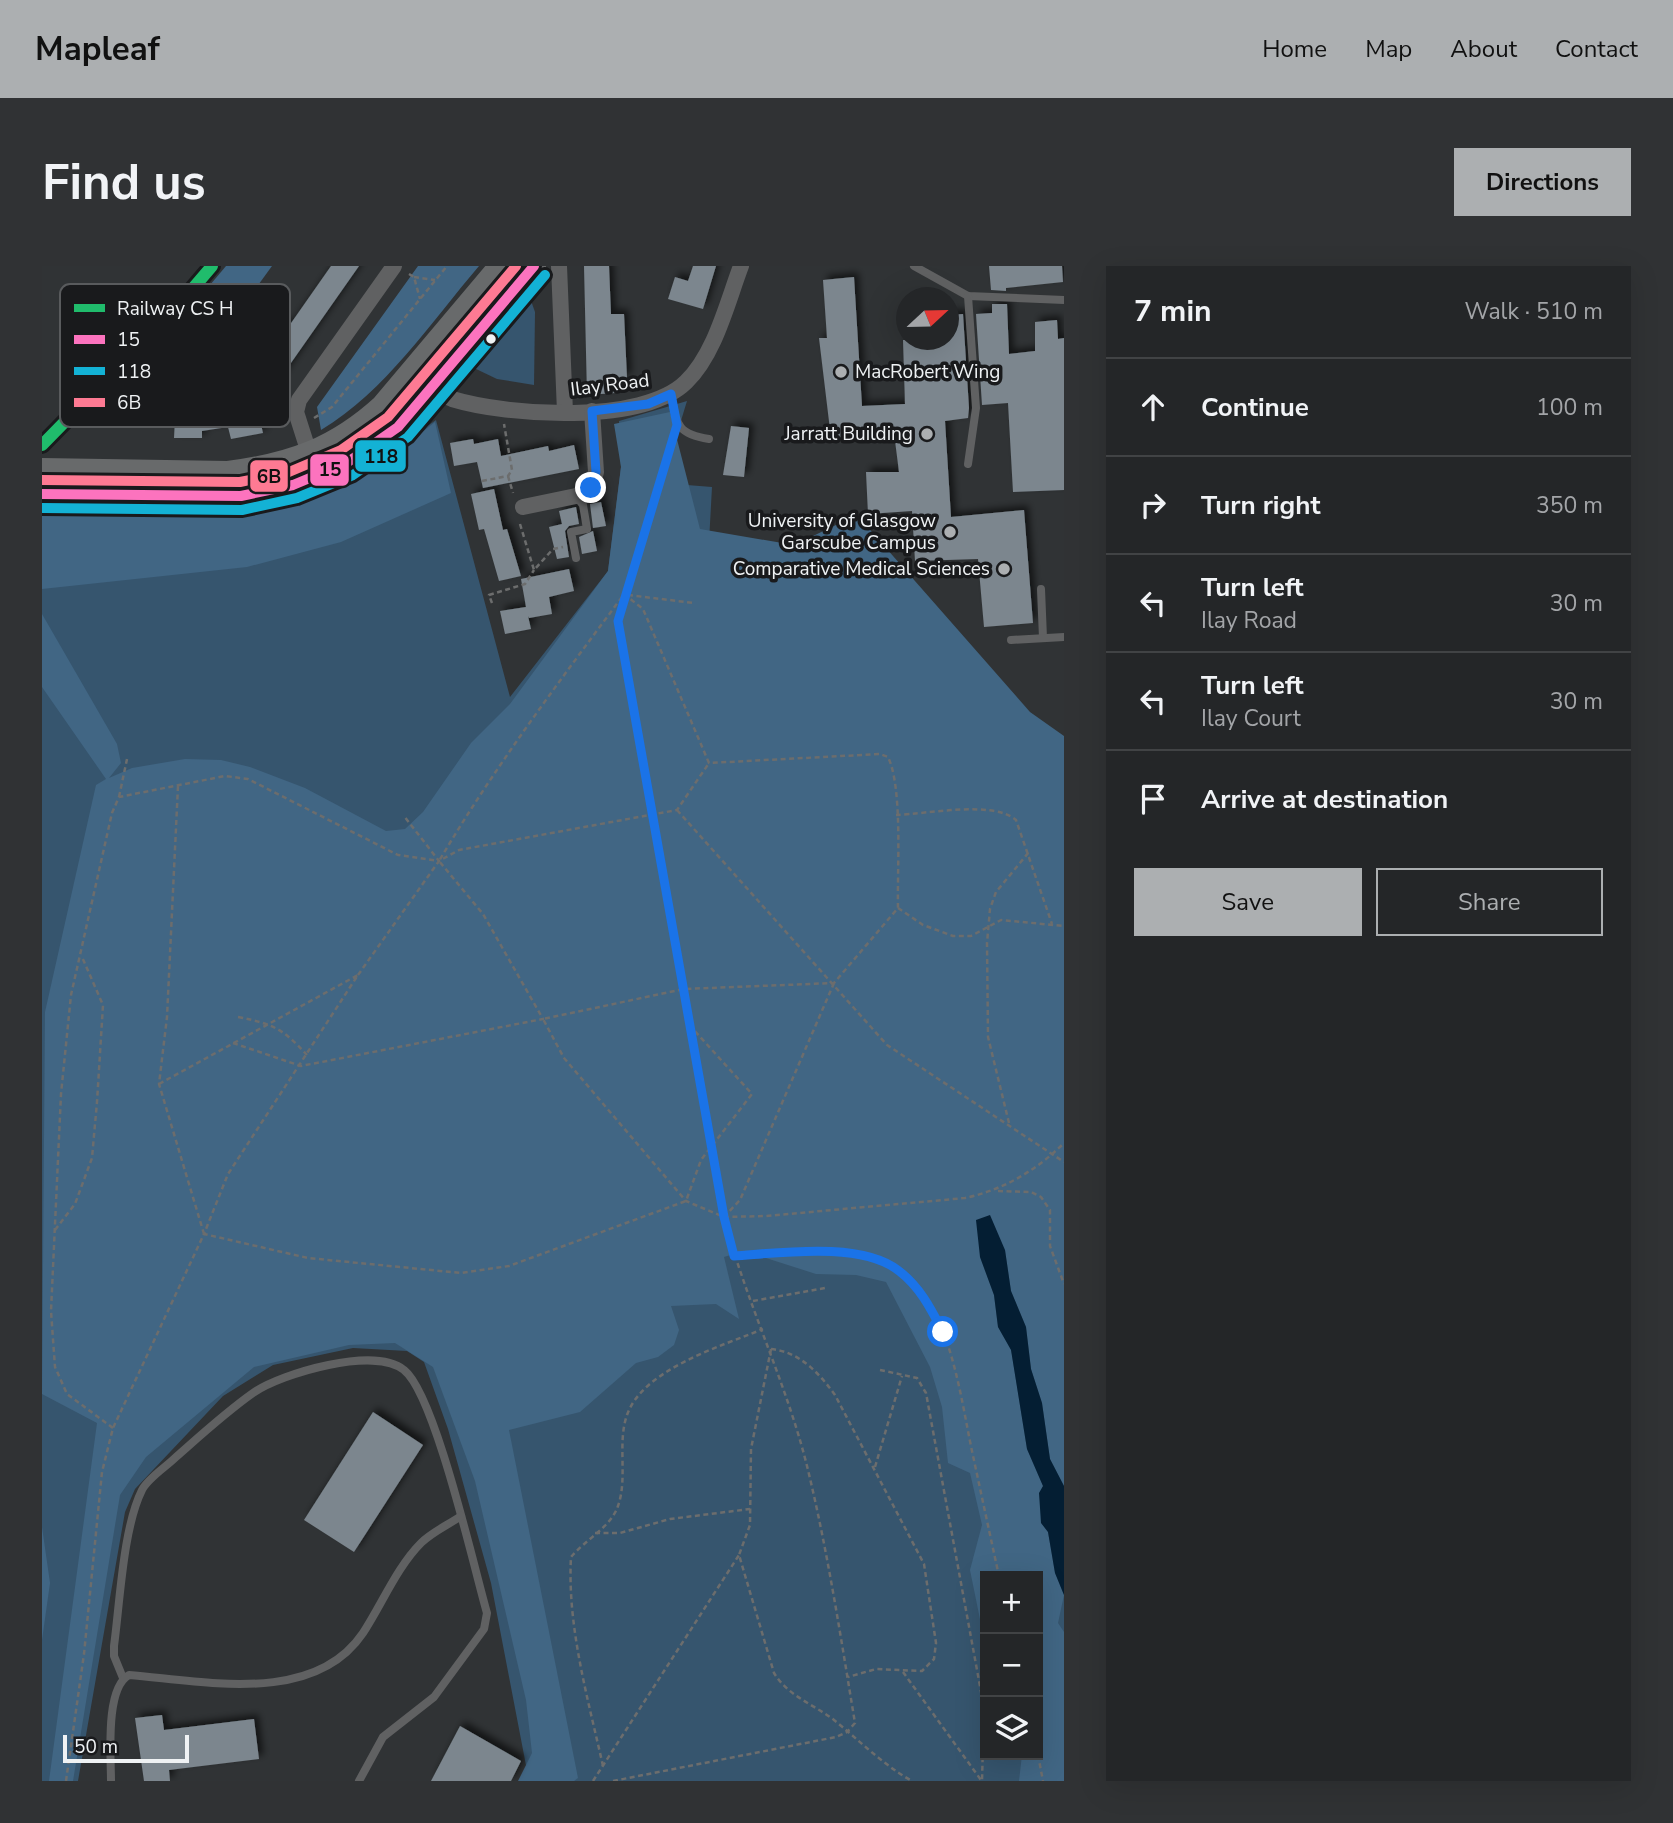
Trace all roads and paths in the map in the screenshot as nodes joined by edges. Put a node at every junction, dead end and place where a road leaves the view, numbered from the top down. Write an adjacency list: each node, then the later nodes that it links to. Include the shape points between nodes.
1 (447, 266): 9 (path)
2 (501, 266): 13 (main road)
3 (534, 266): 13 (main road)
4 (559, 266): 16 (street)
5 (740, 266): 14 (street, Ilay Road, via 709,347 689,379)
6 (914, 266): 10 (lane)
7 (400, 269): 8 (path); 17 (street, via 299,400)
8 (414, 277): 9 (path); 11 (path)
9 (436, 279): 11 (path)
10 (968, 296): 12 (lane); 22 (lane, via 976,408)
11 (420, 299): 17 (path, via 332,407 317,418)
12 (1064, 300)
13 (424, 380): 16 (street, Ilay Road, via 450,398 531,414); 21 (main road); 26 (main road, via 398,427 348,462 293,485 241,496)
14 (671, 394): 15 (street, Ilay Road, via 648,404); 18 (lane)
15 (592, 411): 16 (street, Ilay Road); 28 (street, via 596,472 591,488)
16 (565, 412)
17 (297, 418): 21 (street)
18 (677, 425): 20 (lane, via 690,436); 34 (path)
19 (504, 429): 24 (path, via 512,470)
20 (709, 439)
21 (310, 456): 26 (main road, via 228,473)
22 (968, 464)
23 (42, 470): 26 (main road)
24 (508, 475): 25 (path); 29 (path)
25 (482, 481)
26 (76, 484): 27 (main road)
27 (42, 495)
28 (576, 496): 29 (street); 31 (lane, via 583,505 587,529 571,532)
29 (518, 507): 32 (path)
30 (552, 549): 32 (path)
31 (576, 558)
32 (534, 570): 35 (path, via 525,584 489,595)
33 (1041, 589): 38 (lane)
34 (624, 594): 36 (path); 41 (path, via 643,609); 47 (path, via 618,621); 49 (path, via 532,718)
35 (492, 603)
36 (694, 603)
37 (1064, 637): 38 (lane)
38 (1043, 638): 39 (lane)
39 (1011, 640)
40 (127, 759): 43 (path)
41 (709, 763): 44 (path); 45 (path, via 880,754 892,765)
42 (178, 785): 43 (path); 49 (path, via 225,776 248,779 398,855); 65 (path, via 167,1017)
43 (119, 797): 54 (path)
44 (677, 810): 47 (path); 56 (path)
45 (896, 815): 48 (path, via 1006,812 1016,820); 50 (path)
46 (404, 816): 49 (path)
47 (652, 817): 49 (path, via 459,850); 57 (path)
48 (1029, 852): 51 (path, via 996,892); 52 (path)
49 (439, 861): 55 (path); 59 (path, via 483,914)
50 (898, 908): 51 (path, via 923,925 953,936 971,936); 56 (path)
51 (988, 924): 52 (path, via 1001,920); 67 (path, via 988,1037)
52 (1052, 925): 53 (path)
53 (1064, 926)
54 (82, 957): 73 (path, via 71,995 61,1094); 73 (path, via 103,1005 93,1147 75,1204)
55 (358, 975): 60 (path); 63 (path)
56 (834, 983): 57 (path); 67 (path, via 887,1045); 72 (path, via 740,1200)
57 (684, 989): 59 (path); 61 (path)
58 (238, 1017): 60 (path)
59 (543, 1019): 64 (path); 72 (path, via 564,1058 686,1201)
60 (270, 1023): 62 (path); 63 (path)
61 (690, 1027): 66 (path); 72 (path)
62 (233, 1043): 64 (path); 65 (path)
63 (307, 1055): 64 (path)
64 (301, 1066): 65 (path, via 228,1174 204,1234)
65 (159, 1084)
66 (752, 1094)
67 (1009, 1123): 69 (path)
68 (1064, 1143): 69 (path)
69 (1051, 1155): 70 (path); 71 (path)
70 (1064, 1162)
71 (995, 1191): 72 (path, via 965,1198); 75 (path, via 1031,1192 1041,1197 1050,1210 1050,1246)
72 (724, 1217): 74 (path)
73 (55, 1230): 82 (path, via 51,1311 55,1367 67,1394)
74 (734, 1256): 77 (path); 88 (path, via 799,1252 866,1256 897,1268 917,1288 951,1354)
75 (1064, 1284)
76 (825, 1288): 77 (path)
77 (753, 1301): 78 (path)
78 (763, 1329): 79 (path); 86 (path, via 670,1368 649,1385 627,1415 618,1506)
79 (771, 1349): 83 (path, via 818,1372); 84 (path, via 751,1449); 91 (path, via 809,1471)
80 (880, 1370): 81 (path)
81 (902, 1376): 83 (path); 101 (path, via 917,1378 926,1393 984,1708)
82 (113, 1429)
83 (874, 1469): 89 (path, via 924,1564 936,1643 934,1659 922,1671)
84 (750, 1509): 86 (path, via 670,1519 620,1533); 87 (path, via 750,1525)
85 (461, 1516): 90 (lane, via 421,1543 361,1636 322,1670 256,1683); 90 (lane, via 426,1403 404,1370 368,1358 271,1384 209,1427 143,1487 129,1540 114,1646); 97 (lane, via 486,1613 484,1629 434,1697 383,1737)
86 (595, 1533): 94 (path, via 571,1557 570,1580 585,1685)
87 (738, 1555): 92 (path, via 774,1673 783,1687); 94 (path)
88 (998, 1571)
89 (903, 1672): 91 (path, via 876,1669); 101 (path)
90 (123, 1678): 96 (lane, via 111,1723)
91 (847, 1678): 92 (path, via 855,1723)
92 (847, 1732): 95 (path); 100 (path, via 888,1768)
93 (1039, 1760): 102 (path)
94 (603, 1766): 98 (path)
95 (632, 1779): 99 (path)
96 (111, 1781)
97 (359, 1781)
98 (593, 1781)
99 (613, 1781)
100 (912, 1781)
101 (982, 1781)
102 (1043, 1781)

